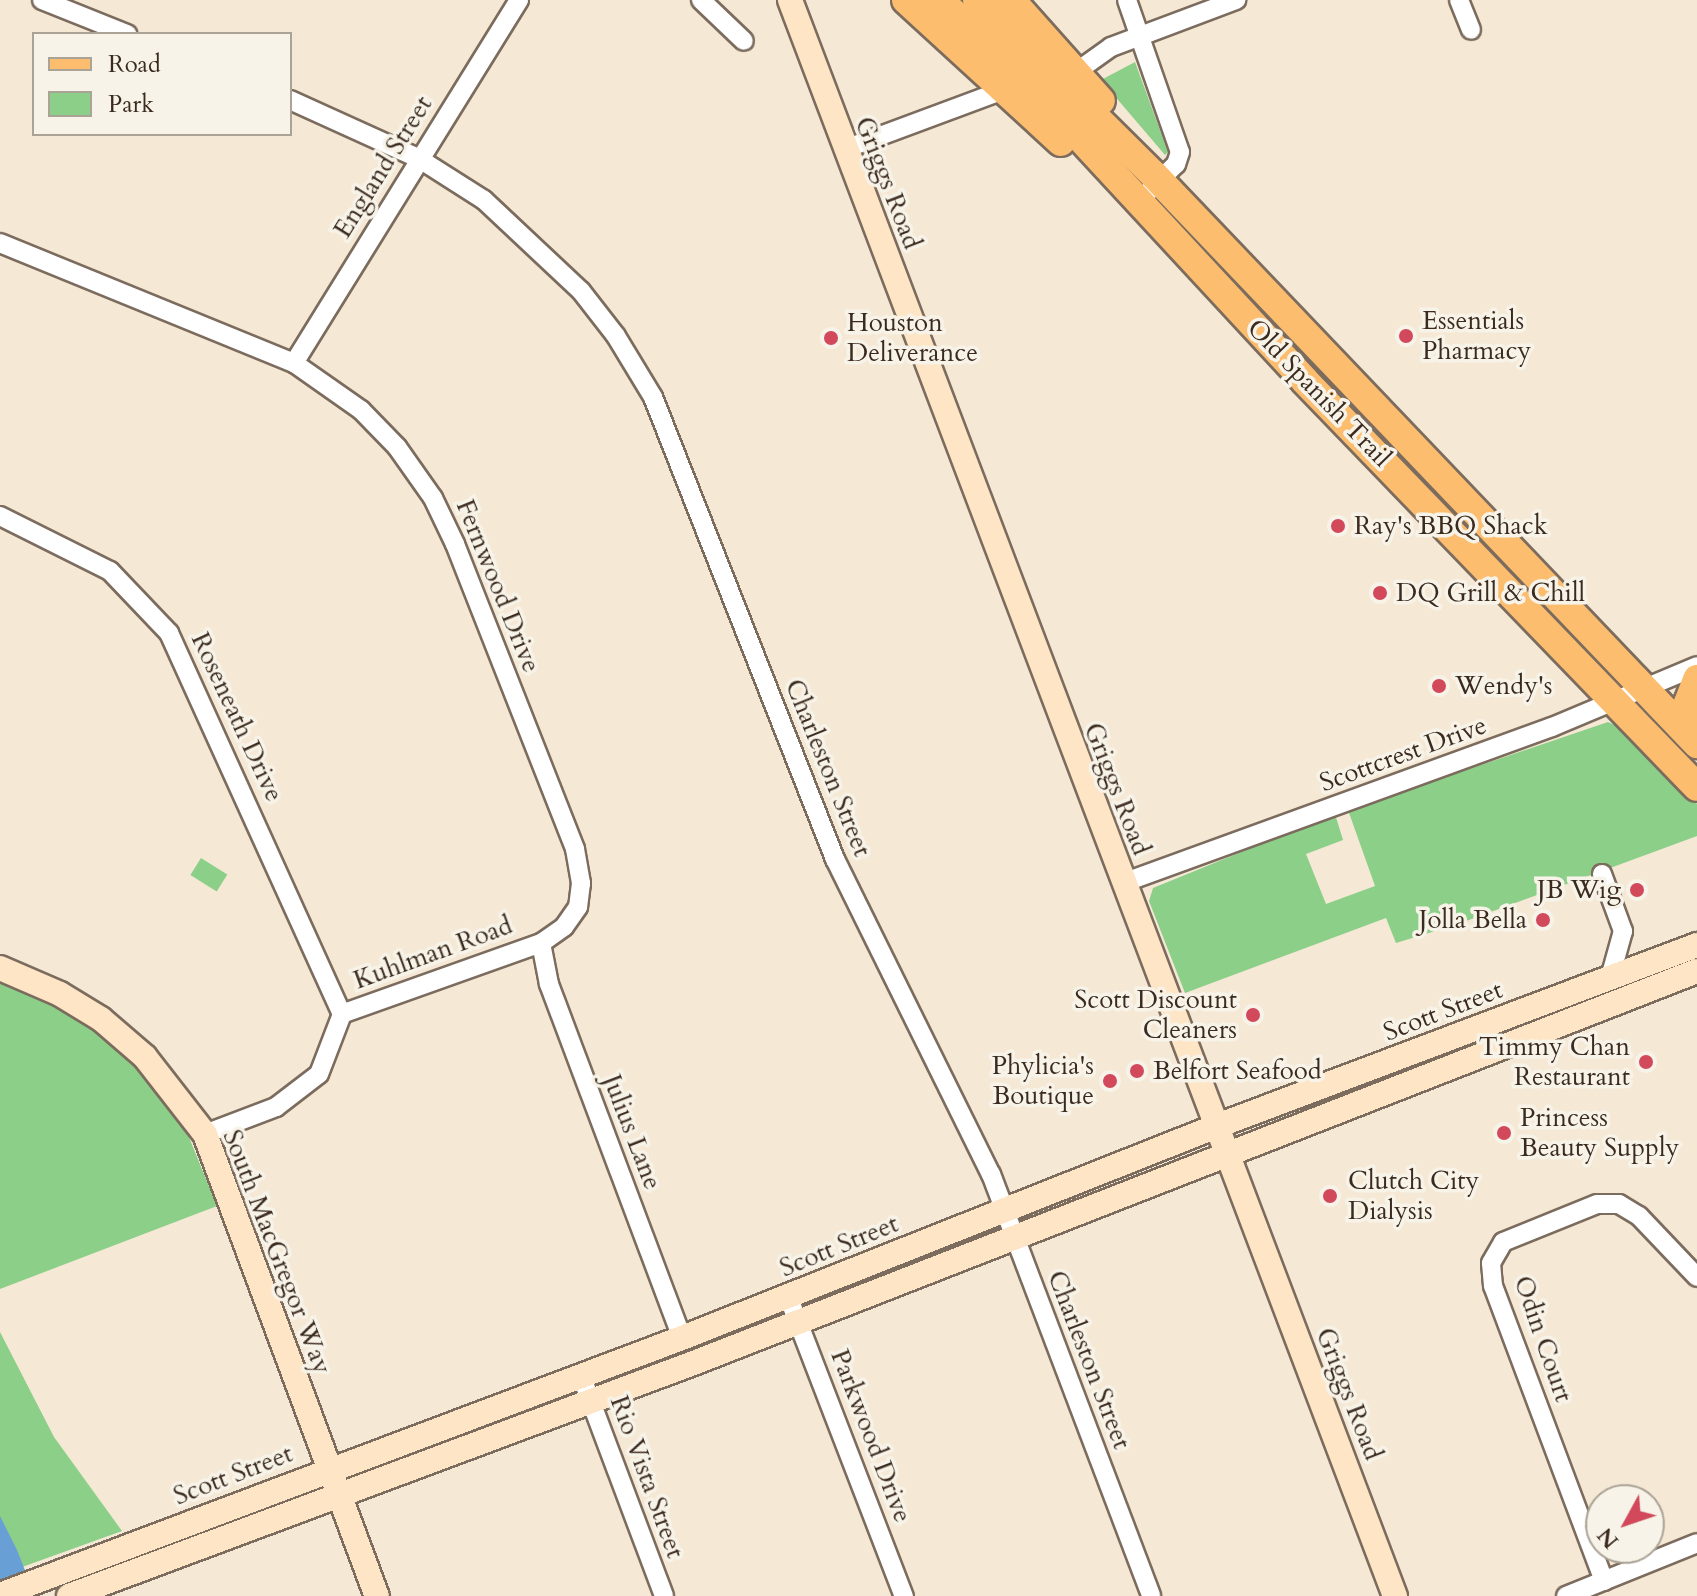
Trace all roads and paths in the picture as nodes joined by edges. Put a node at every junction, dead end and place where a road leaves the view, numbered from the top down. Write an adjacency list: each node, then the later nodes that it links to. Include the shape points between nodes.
1 (42, 0): 13 (street)
2 (519, 0): 20 (street, England Street)
3 (701, 0): 15 (street)
4 (790, 0): 19 (main road, Griggs Road)
5 (906, 0): 17 (main road)
6 (940, 0): 22 (main road, Old Spanish Trail)
7 (977, 0): 21 (main road, Old Spanish Trail)
8 (1011, 0): 16 (main road)
9 (1127, 0): 14 (street)
10 (1236, 0): 14 (street)
11 (1459, 0): 12 (street)
12 (1471, 30)
13 (122, 32)
14 (1140, 36): 16 (street, via 1111,47); 21 (street, via 1180,152)
15 (744, 41)
16 (1076, 72): 21 (main road)
17 (1004, 90): 19 (street); 22 (main road, via 1066,147)
18 (292, 101): 20 (street, Charleston Street)
19 (845, 149): 37 (main road, Griggs Road)
20 (418, 158): 24 (street, England Street); 48 (street, Charleston Street, via 484,200 535,243 616,336 653,397 835,859 948,1079)
21 (1158, 179): 22 (street); 25 (main road, Old Spanish Trail)
22 (1135, 199): 26 (main road, Old Spanish Trail)
23 (0, 243): 24 (street, Fernwood Drive)
24 (294, 363): 38 (street, Fernwood Drive, via 361,410 397,447 433,498 575,849 581,883)
25 (1344, 375): 26 (main road); 28 (main road, Old Spanish Trail)
26 (1322, 398): 29 (main road, Old Spanish Trail)
27 (0, 516): 44 (street, Roseneath Drive, via 110,571 169,633)
28 (1499, 533): 29 (main road); 32 (main road, Old Spanish Trail)
29 (1473, 555): 33 (main road, Old Spanish Trail)
30 (1697, 666): 32 (street, Scottcrest Drive)
31 (1697, 679): 34 (main road, via 1688,703)
32 (1644, 688): 33 (street, Scottcrest Drive); 34 (main road, Old Spanish Trail)
33 (1613, 699): 35 (main road, Old Spanish Trail); 37 (street, Scottcrest Drive, via 1552,727)
34 (1697, 743)
35 (1697, 787)
36 (1602, 874): 43 (street, via 1623,931)
37 (1123, 883): 45 (main road, Griggs Road)
38 (578, 907): 39 (street, Kuhlman Road, via 564,927)
39 (541, 943): 44 (street, Kuhlman Road); 53 (street, Julius Lane, via 549,984)
40 (1697, 945): 43 (main road, Scott Street)
41 (0, 968): 46 (main road, South MacGregor Way, via 101,1019 145,1057)
42 (1697, 971): 43 (main road, Scott Street)
43 (1614, 990): 45 (main road, Scott Street); 47 (main road, Scott Street)
44 (342, 1014): 46 (street, Kuhlman Road, via 319,1074 276,1107)
45 (1217, 1126): 47 (main road, Griggs Road); 48 (main road, Scott Street)
46 (205, 1134): 56 (main road, South MacGregor Way)
47 (1227, 1152): 49 (main road, Scott Street); 66 (main road, Griggs Road)
48 (1005, 1210): 49 (street, Charleston Street); 51 (main road, Scott Street)
49 (1015, 1239): 52 (main road, Scott Street); 65 (street, Charleston Street)
50 (1697, 1277): 59 (street, Odin Court, via 1639,1216 1619,1204 1597,1204 1503,1242 1491,1263 1493,1286)
51 (788, 1296): 52 (street, Parkwood Drive); 53 (main road, Scott Street)
52 (798, 1321): 55 (main road, Scott Street); 64 (street, Parkwood Drive)
53 (682, 1338): 54 (main road, Scott Street)
54 (581, 1375): 55 (street, Rio Vista Street); 56 (main road, Scott Street)
55 (591, 1401): 57 (main road, Scott Street); 63 (street, Rio Vista Street)
56 (328, 1469): 57 (main road, South MacGregor Way); 60 (main road, Scott Street)
57 (338, 1495): 61 (main road, Scott Street); 62 (main road, South MacGregor Way)
58 (1697, 1543): 59 (street)
59 (1604, 1581): 67 (street)
60 (0, 1595)
61 (69, 1596)
62 (377, 1596)
63 (664, 1596)
64 (904, 1596)
65 (1151, 1596)
66 (1395, 1596)
67 (1566, 1596)

